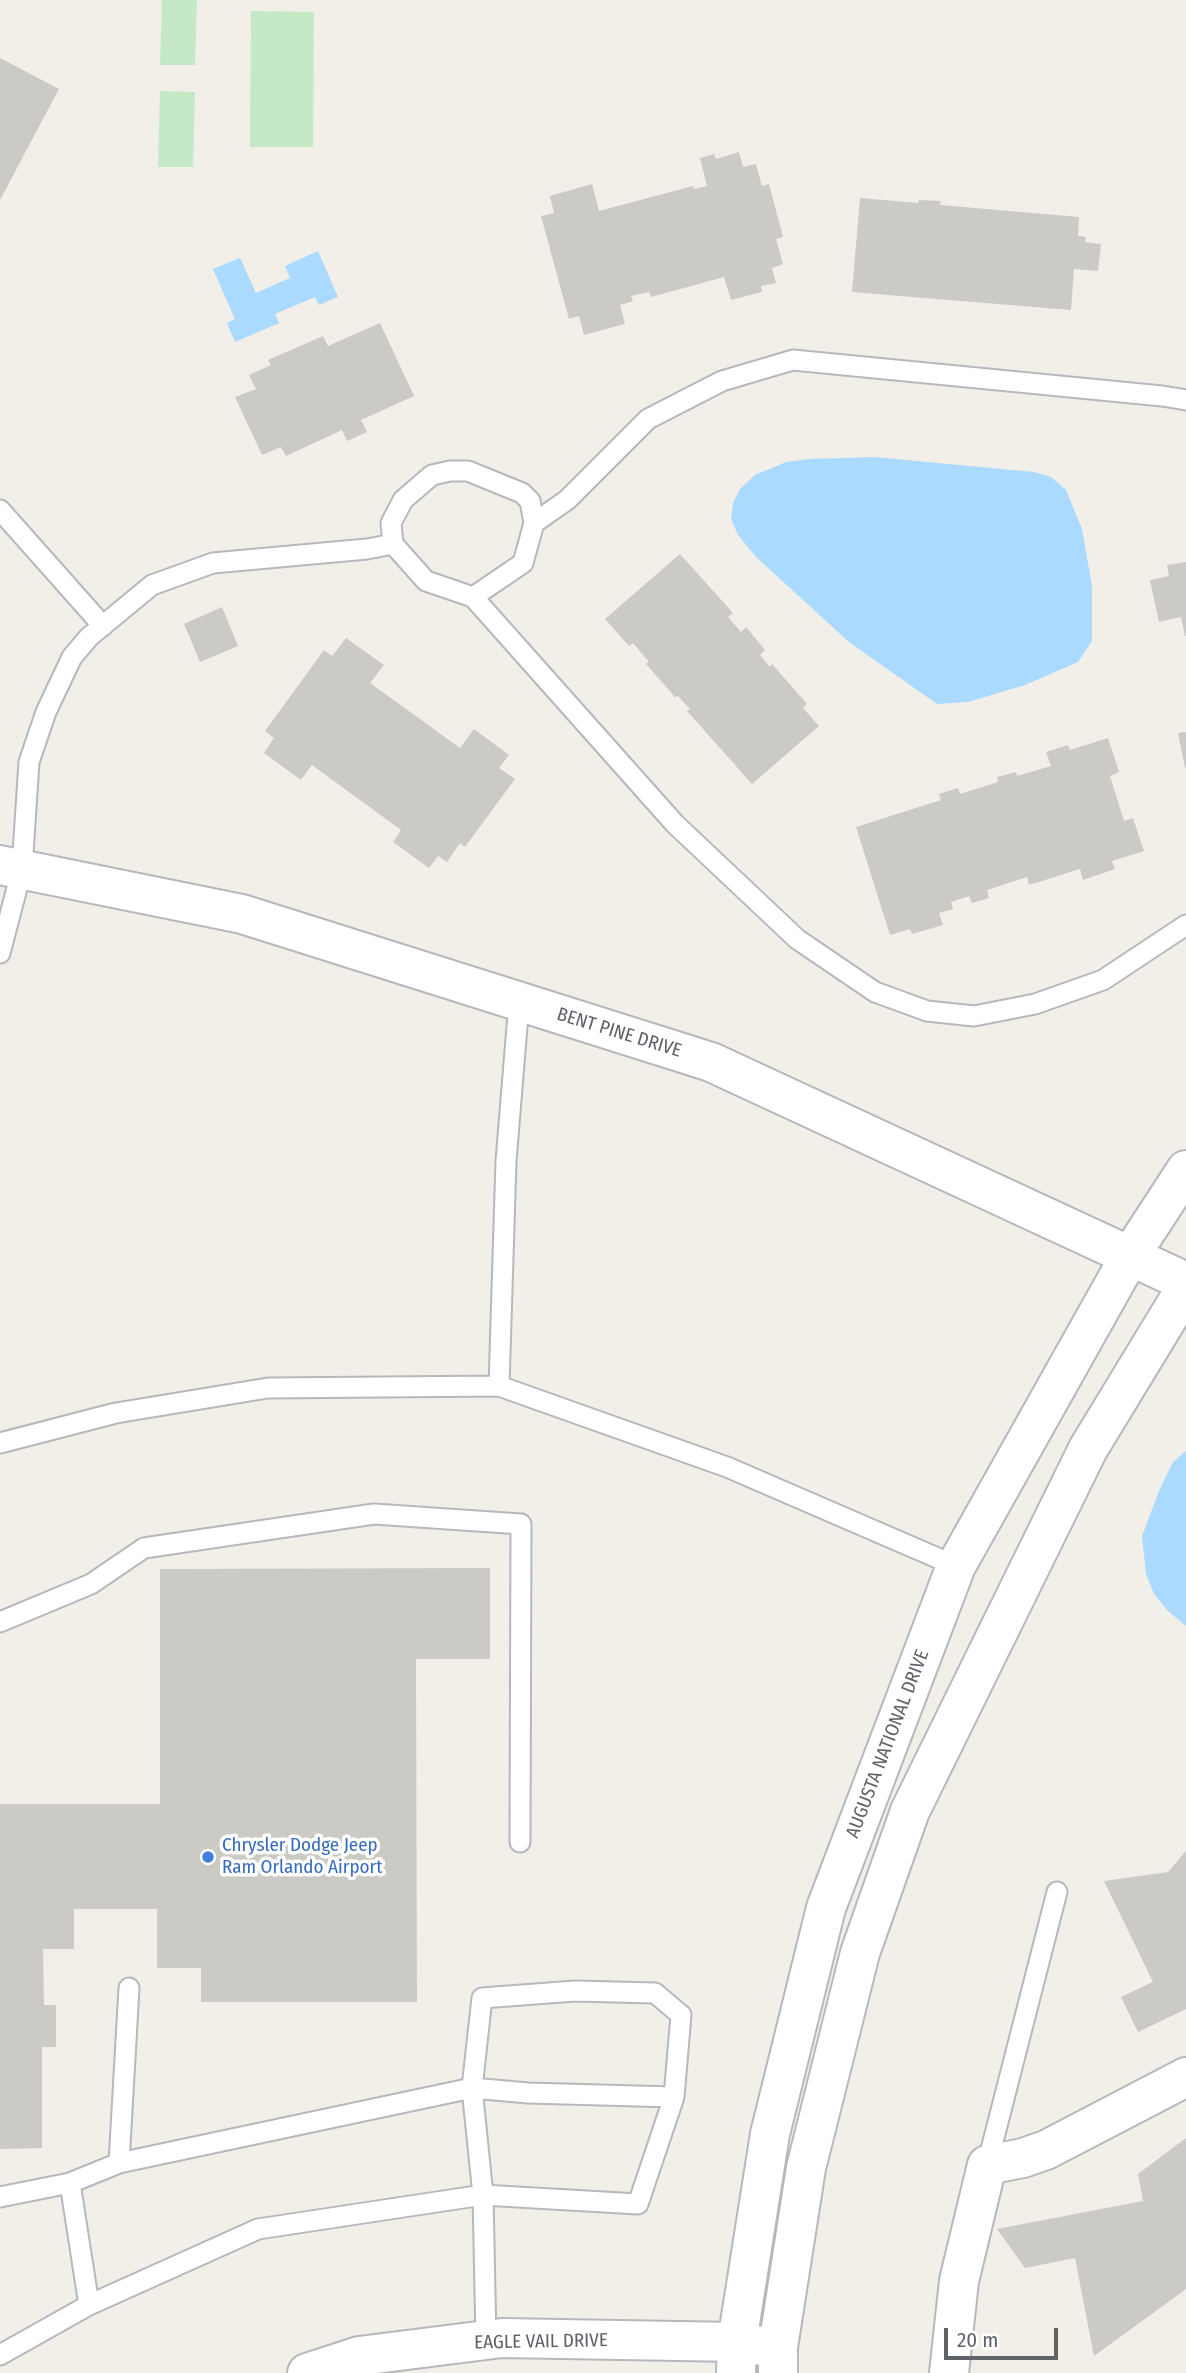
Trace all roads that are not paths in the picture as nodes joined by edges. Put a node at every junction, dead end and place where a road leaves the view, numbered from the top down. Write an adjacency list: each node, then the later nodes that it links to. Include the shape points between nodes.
1 (1186, 400): 3 (lane, via 793,360 722,381 648,419 567,499)
2 (0, 510): 6 (lane)
3 (534, 523): 4 (lane, via 530,501 522,493 468,471 450,471 432,475 402,500 391,523); 5 (lane, via 523,563)
4 (393, 544): 5 (lane, via 426,582); 6 (lane, via 213,563 152,585)
5 (473, 597): 8 (lane, via 675,824 797,939 875,992 927,1011 974,1016 1035,1004 1102,980)
6 (103, 626): 7 (lane, via 72,657 46,712 29,762)
7 (7, 868): 9 (lane); 10 (street, BENT PINE DRIVE, via 242,914)
8 (1186, 925)
9 (0, 953)
10 (519, 1002): 12 (street, BENT PINE DRIVE, via 711,1062); 15 (lane, via 506,1161)
11 (1186, 1170): 12 (street, AUGUSTA NATIONAL DRIVE)
12 (1130, 1256): 13 (street, BENT PINE DRIVE); 17 (street, AUGUSTA NATIONAL DRIVE)
13 (1186, 1282)
14 (1186, 1288): 34 (street, via 1088,1449 911,1811 860,1953 806,2168)
15 (499, 1386): 16 (lane, via 268,1388 116,1413); 17 (lane, via 727,1467)
16 (0, 1443)
17 (956, 1566): 33 (street, AUGUSTA NATIONAL DRIVE, via 826,1908 769,2134)
18 (0, 1622): 19 (lane, via 91,1584 144,1548 374,1514 521,1524)
19 (520, 1842)
20 (1057, 1892): 26 (lane)
21 (129, 1988): 25 (lane)
22 (1186, 2077): 26 (street, via 1046,2150)
23 (472, 2088): 24 (lane); 24 (lane, via 482,1998 575,1991 655,1993 681,2015); 25 (lane); 28 (lane)
24 (674, 2097): 28 (lane, via 638,2204)
25 (118, 2163): 27 (lane)
26 (987, 2165): 36 (street, via 959,2281)
27 (69, 2183): 29 (lane); 30 (lane)
28 (483, 2195): 30 (lane, via 258,2229); 31 (lane)
29 (0, 2197)
30 (89, 2305): 32 (lane)
31 (486, 2340): 33 (street, EAGLE VAIL DRIVE); 35 (street, EAGLE VAIL DRIVE, via 359,2356)
32 (0, 2355)
33 (736, 2358): 34 (street, EAGLE VAIL DRIVE)
34 (778, 2360)
35 (307, 2373)
36 (949, 2373)

